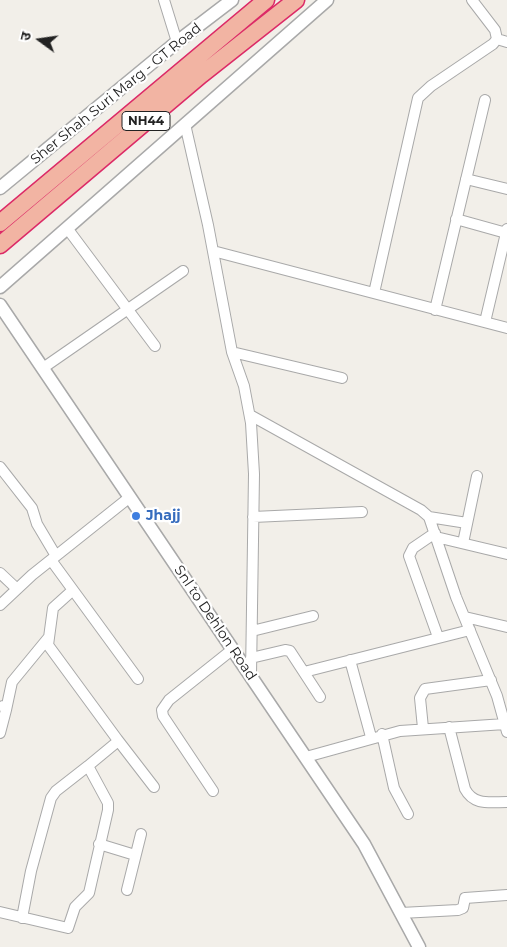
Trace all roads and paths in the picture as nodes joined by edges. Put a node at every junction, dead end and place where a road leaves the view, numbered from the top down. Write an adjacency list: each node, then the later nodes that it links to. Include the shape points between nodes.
1 (164, 0): 8 (street)
2 (232, 0): 8 (street, Sher Shah Suri Marg - GT Road)
3 (266, 0): 15 (highway, Sher Shah Suri Marg - GT Road / NH44)
4 (296, 0): 18 (highway, NH44)
5 (327, 0): 10 (street)
6 (472, 0): 7 (street)
7 (502, 40): 22 (street, via 418,98)
8 (177, 42): 12 (street, Sher Shah Suri Marg - GT Road)
9 (485, 100): 11 (street)
10 (185, 124): 16 (street); 19 (street)
11 (466, 179): 13 (street); 14 (street)
12 (0, 188)
13 (507, 189)
14 (456, 219): 17 (street); 25 (street)
15 (0, 223)
16 (67, 228): 21 (street); 24 (street)
17 (507, 230): 26 (street)
18 (0, 245)
19 (213, 251): 22 (street); 29 (street)
20 (183, 271): 24 (street)
21 (0, 287)
22 (374, 293): 25 (street)
23 (0, 305): 30 (street, Snl to Dehlon Road)
24 (128, 310): 28 (street); 30 (street)
25 (435, 310): 26 (street)
26 (485, 322): 27 (street)
27 (507, 328)
28 (155, 346)
29 (232, 352): 31 (street); 32 (street)
30 (43, 368): 35 (street, Snl to Dehlon Road)
31 (342, 378)
32 (250, 415): 37 (street); 38 (street)
33 (0, 467): 43 (street, via 32,508)
34 (477, 476): 39 (street)
35 (130, 497): 43 (street); 55 (street, Snl to Dehlon Road)
36 (362, 512): 37 (street)
37 (253, 517): 52 (street)
38 (429, 517): 39 (street); 40 (street)
39 (467, 523): 41 (street)
40 (435, 535): 41 (street); 49 (street); 54 (street, via 413,548 409,556)
41 (463, 543): 42 (street)
42 (507, 554)
43 (54, 558): 45 (street); 46 (street)
44 (0, 573): 45 (street)
45 (16, 589): 47 (street)
46 (73, 590): 53 (street, via 54,606); 60 (street)
47 (0, 605)
48 (313, 616): 52 (street)
49 (465, 618): 50 (street); 51 (street)
50 (507, 627)
51 (470, 630): 54 (street); 61 (street)
52 (252, 631): 56 (street)
53 (49, 637): 63 (street, via 12,682); 70 (street, via 49,647)
54 (438, 637): 57 (street)
55 (233, 649): 59 (street, Snl to Dehlon Road); 74 (street, via 169,700 162,710)
56 (251, 658): 58 (street, via 288,650); 59 (street)
57 (350, 660): 58 (street); 69 (street)
58 (304, 672): 62 (street)
59 (251, 675): 71 (street, Snl to Dehlon Road)
60 (138, 678)
61 (491, 680): 65 (street, via 425,689 420,698); 66 (street)
62 (320, 697)
63 (3, 707): 67 (street)
64 (449, 727): 65 (street); 66 (street); 75 (street, via 470,797 480,802)
65 (423, 728): 68 (street)
66 (506, 728)
67 (0, 733)
68 (382, 734): 69 (street); 76 (street, via 394,788)
69 (371, 737): 71 (street)
70 (118, 739): 72 (street); 73 (street)
71 (306, 757): 83 (street, Snl to Dehlon Road, via 364,844)
72 (88, 766): 78 (street, via 108,804); 84 (street, via 56,790 51,798)
73 (154, 787)
74 (213, 792)
75 (507, 802)
76 (408, 814)
77 (141, 834): 79 (street)
78 (99, 844): 79 (street); 84 (street, via 89,893 75,907 68,928)
79 (136, 856): 80 (street)
80 (127, 890)
81 (507, 896): 83 (street, via 465,898 463,908 458,910)
82 (0, 912): 84 (street)
83 (401, 913): 85 (street, Snl to Dehlon Road)
84 (22, 918)
85 (418, 947)

